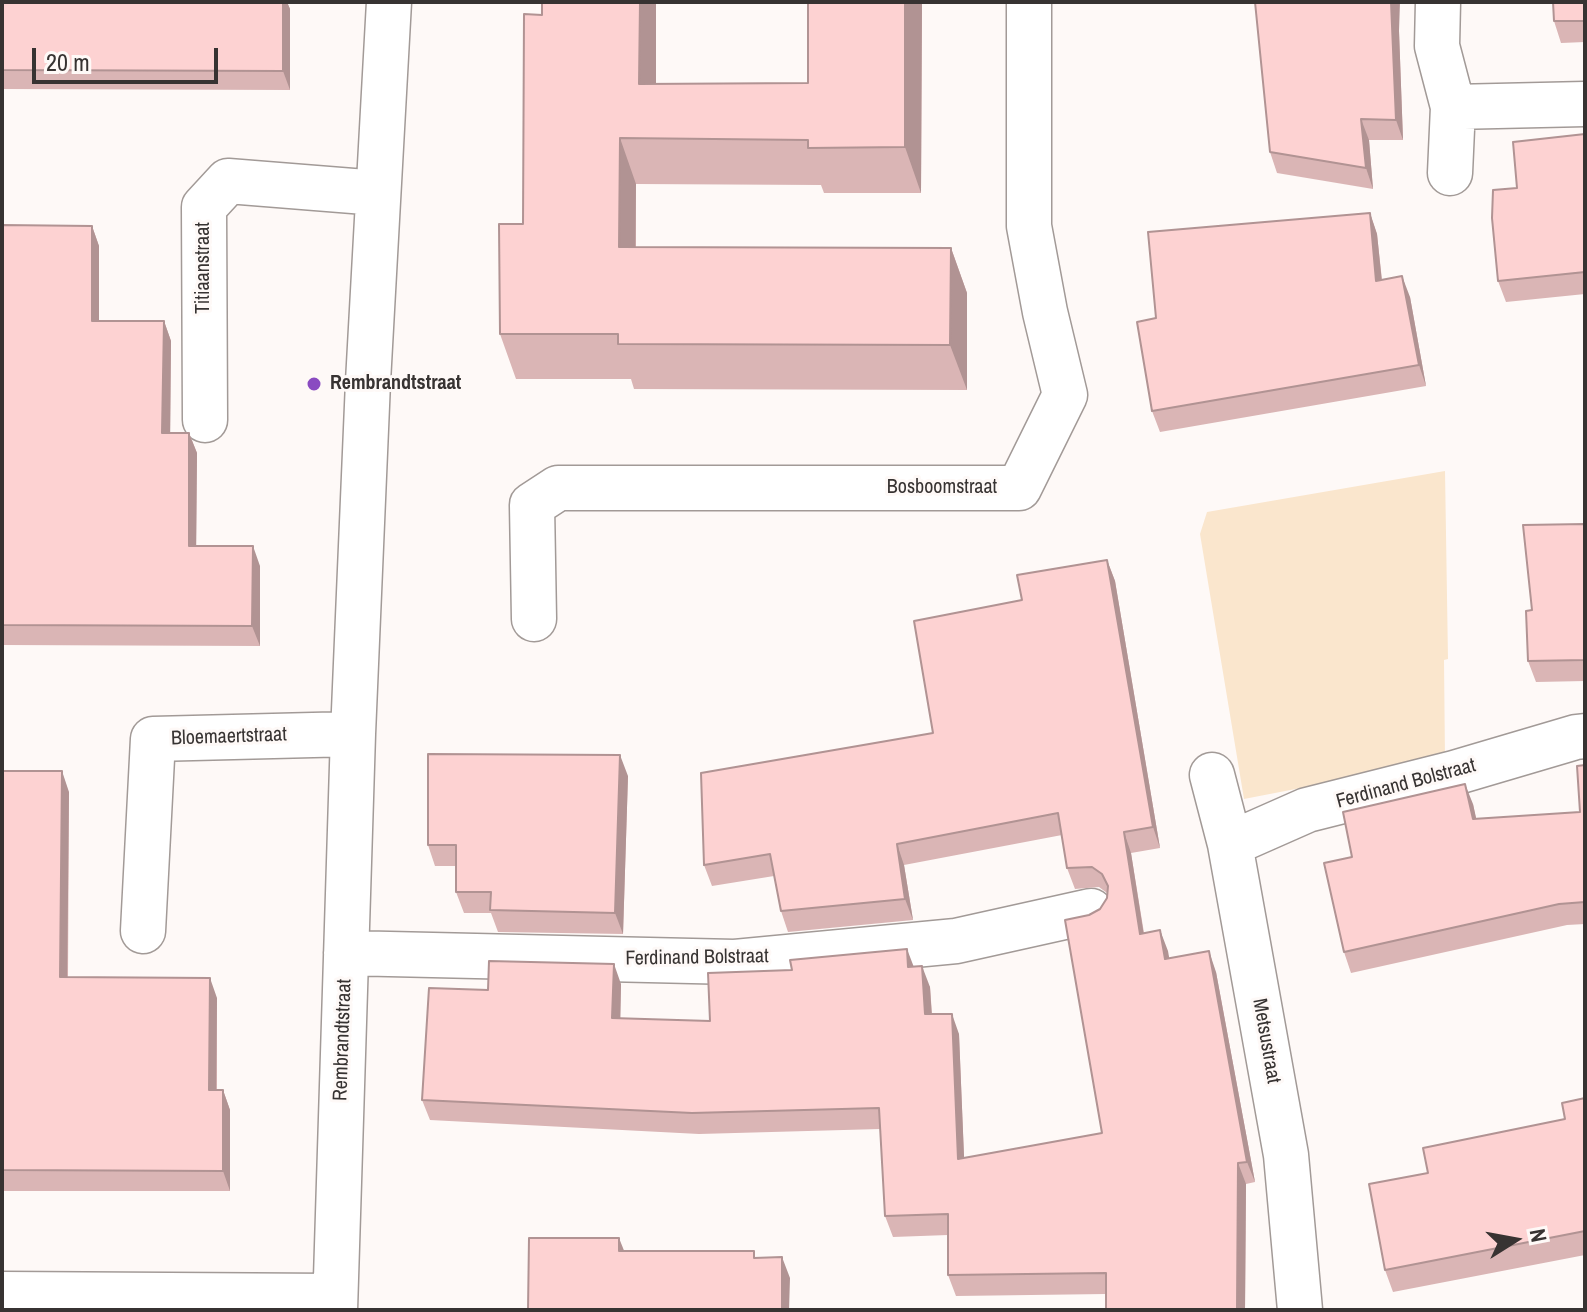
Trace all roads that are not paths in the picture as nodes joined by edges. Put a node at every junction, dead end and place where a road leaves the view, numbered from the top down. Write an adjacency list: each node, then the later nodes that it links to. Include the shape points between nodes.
1 (389, 2): 7 (street, Rembrandtstraat)
2 (1029, 2): 9 (street, Bosboomstraat, via 1029,226 1065,395 1019,488 558,488 532,505)
3 (1438, 2): 5 (street, via 1437,46)
4 (1585, 104): 5 (street)
5 (1453, 107): 6 (street)
6 (1450, 173)
7 (378, 193): 8 (street, Titiaanstraat, via 228,181 204,207); 10 (street, Rembrandtstraat)
8 (205, 420)
9 (534, 619)
10 (353, 734): 15 (street, Bloemaertstraat, via 153,739); 16 (street, Rembrandtstraat)
11 (1585, 736): 13 (street, Ferdinand Bolstraat, via 1307,810)
12 (1212, 775): 13 (street, Metsustraat)
13 (1230, 844): 19 (street, Metsustraat, via 1286,1155)
14 (1091, 911): 16 (street, Ferdinand Bolstraat, via 956,941 735,962)
15 (143, 931)
16 (346, 953): 18 (street, Rembrandtstraat)
17 (2, 1294): 18 (street)
18 (335, 1303)
19 (1300, 1310)

